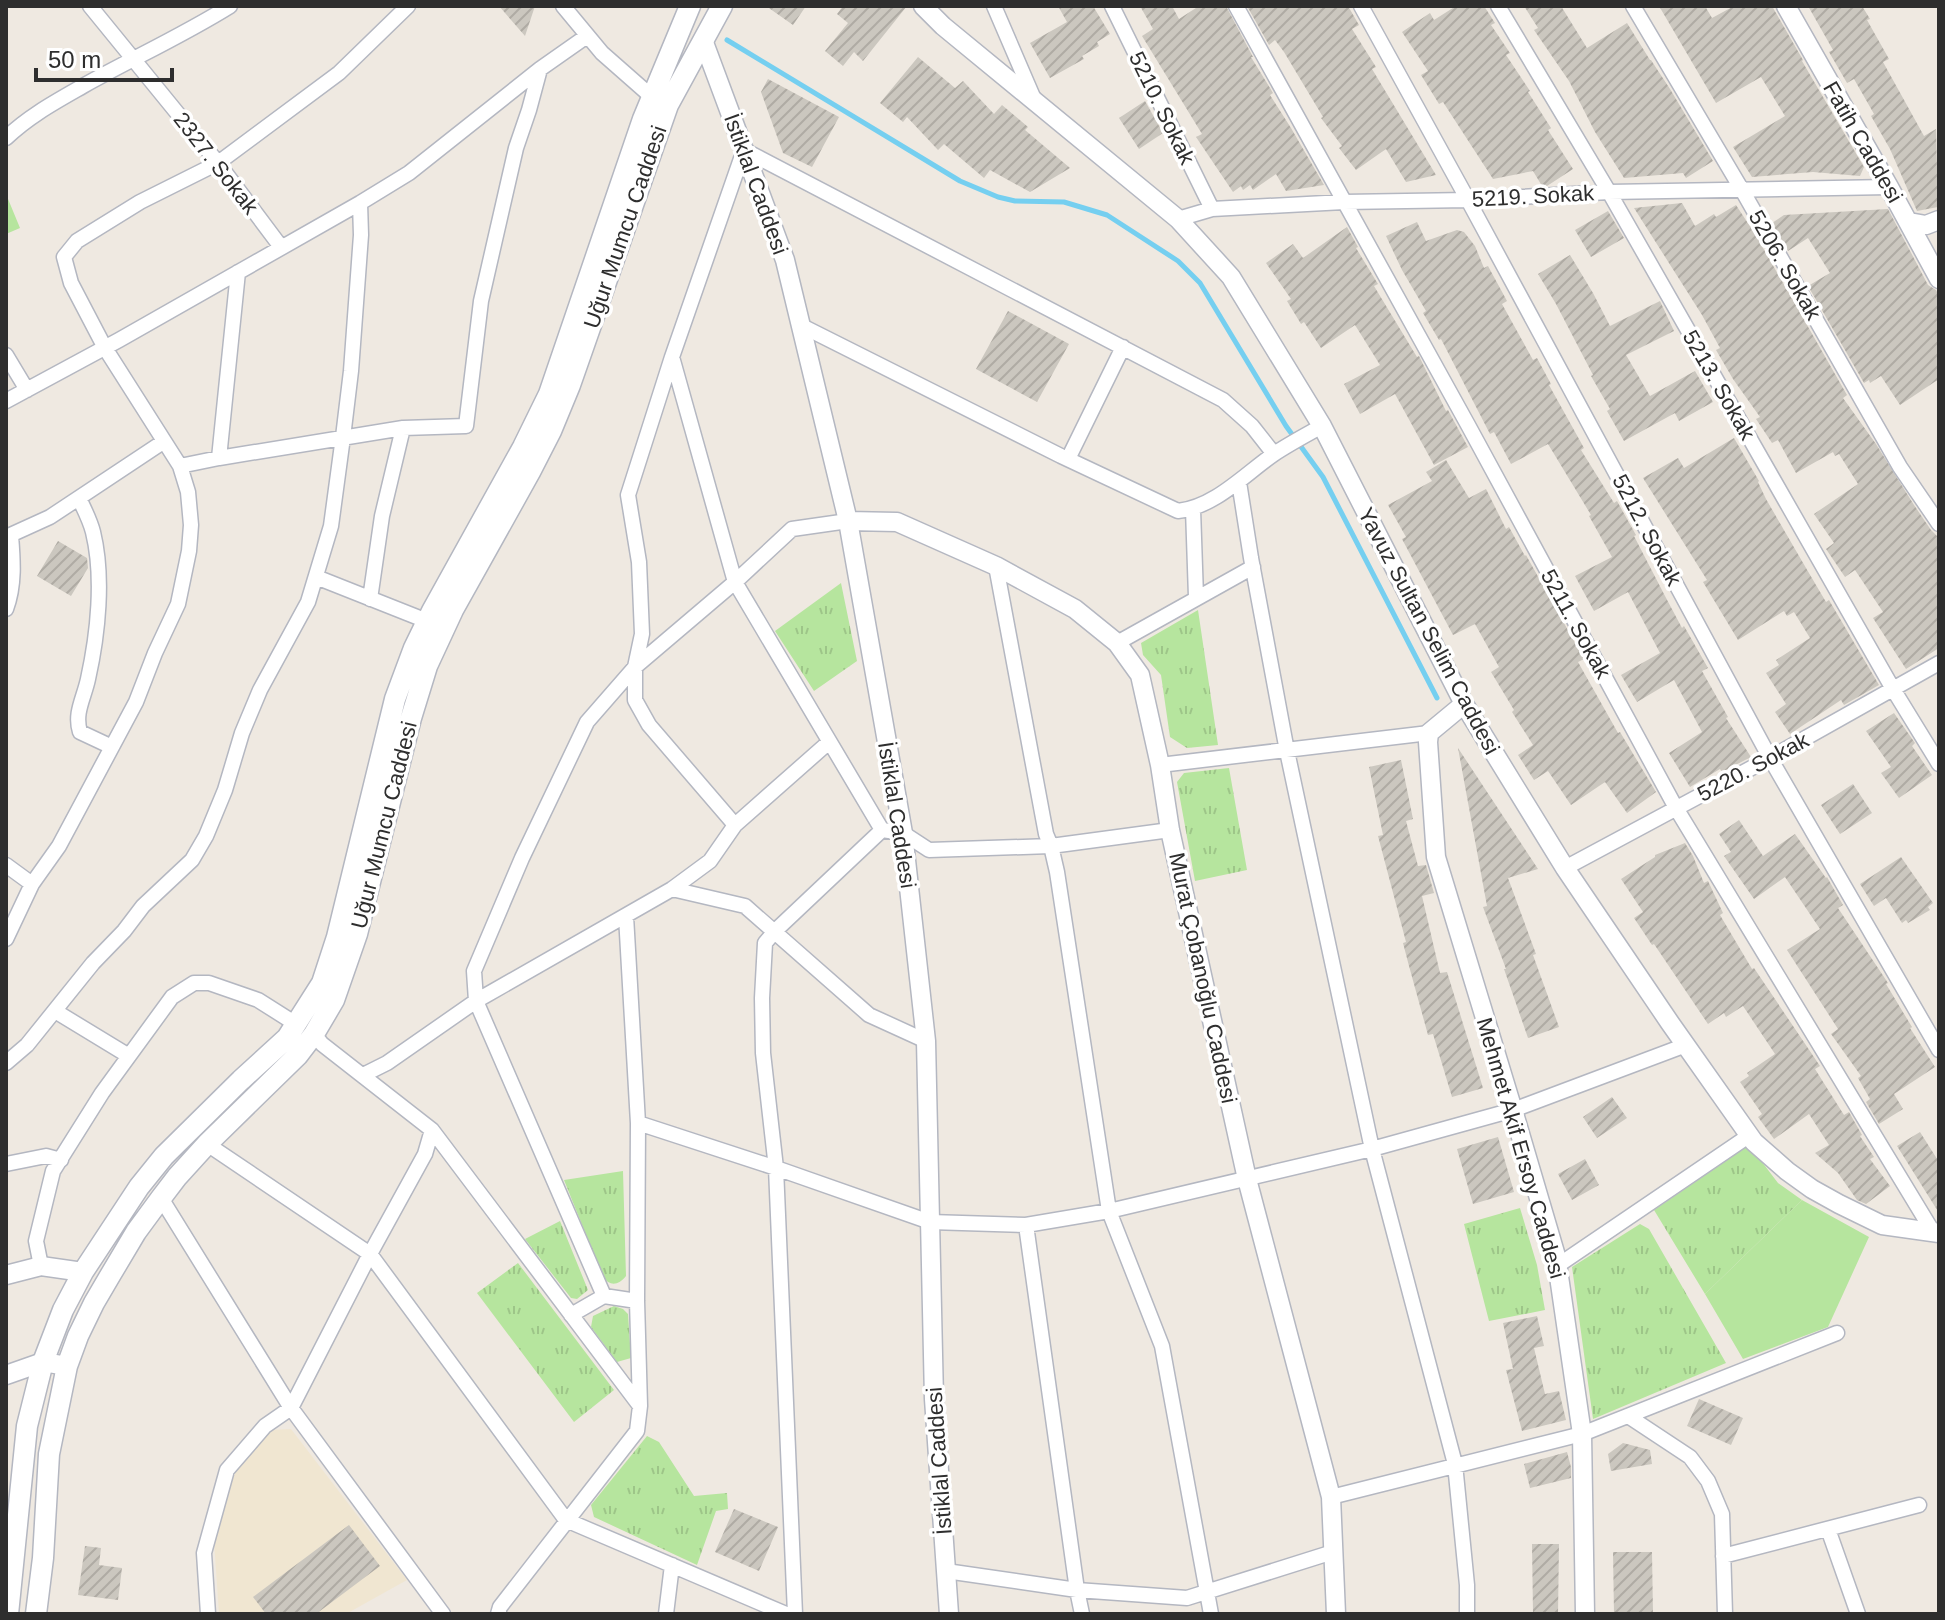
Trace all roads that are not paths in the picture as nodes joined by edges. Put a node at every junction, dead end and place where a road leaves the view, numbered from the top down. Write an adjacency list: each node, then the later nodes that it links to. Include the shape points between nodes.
1 (90, 6): 17 (street, 2327. Sokak)
2 (230, 6): 17 (street)
3 (408, 6): 23 (street, via 339,73)
4 (563, 6): 15 (street)
5 (690, 6): 19 (main road, Uğur Mumcu Caddesi)
6 (722, 6): 16 (main road, Uğur Mumcu Caddesi)
7 (923, 6): 20 (street, Yavuz Sultan Selim Caddesi)
8 (994, 6): 20 (street)
9 (1112, 6): 30 (street, 5210. Sokak)
10 (1236, 6): 28 (street, 5211. Sokak)
11 (1361, 6): 27 (street, 5212. Sokak)
12 (1498, 6): 26 (street, 5213. Sokak)
13 (1633, 6): 25 (street, 5206. Sokak)
14 (1786, 6): 24 (street, Fatih Caddesi)
15 (587, 36): 18 (street); 19 (street)
16 (703, 40): 22 (street, İstiklal Caddesi); 93 (main road, Uğur Mumcu Caddesi, via 668,105 551,431 427,666 357,934 334,1000)
17 (132, 59): 21 (street, via 45,108); 23 (street, 2327. Sokak)
18 (540, 69): 29 (street, via 409,173); 44 (street, via 481,301 466,426)
19 (652, 97): 65 (main road, Uğur Mumcu Caddesi, via 549,394)
20 (1036, 103): 31 (street, Yavuz Sultan Selim Caddesi)
21 (6, 138)
22 (744, 150): 37 (street, İstiklal Caddesi, via 785,260); 38 (street); 41 (street)
23 (218, 163): 34 (street, 2327. Sokak); 39 (street, via 140,202 77,241 64,257 71,283)
24 (1889, 187): 25 (street, 5219. Sokak); 33 (street, Fatih Caddesi)
25 (1742, 190): 26 (street, 5219. Sokak); 56 (street, 5206. Sokak, via 1900,467)
26 (1609, 192): 27 (street, 5219. Sokak); 69 (street, 5213. Sokak)
27 (1468, 200): 28 (street, 5219. Sokak); 75 (street, 5212. Sokak)
28 (1344, 202): 30 (street, 5219. Sokak); 78 (street, 5211. Sokak)
29 (360, 203): 34 (street); 46 (street)
30 (1212, 209): 31 (street, 5219. Sokak)
31 (1178, 219): 45 (street, Yavuz Sultan Selim Caddesi, via 1231,277)
32 (1939, 220): 33 (street, via 1926,225)
33 (1909, 222): 36 (street, Fatih Caddesi)
34 (281, 247): 35 (street)
35 (238, 272): 39 (street); 49 (street)
36 (1939, 279)
37 (800, 325): 50 (street); 55 (street, İstiklal Caddesi)
38 (1123, 347): 48 (street, via 1223,400); 50 (street)
39 (105, 348): 42 (street); 47 (street)
40 (6, 355): 42 (street)
41 (672, 357): 61 (street); 68 (street, via 628,495 640,576 642,634)
42 (27, 390): 43 (street)
43 (6, 401)
44 (403, 428): 46 (street); 63 (street)
45 (1315, 430): 48 (street); 70 (street, Yavuz Sultan Selim Caddesi)
46 (343, 437): 49 (street); 60 (street, via 331,526)
47 (163, 442): 51 (street); 53 (street)
48 (1280, 450): 52 (street)
49 (219, 458): 51 (street)
50 (1068, 459): 54 (street, via 1178,511)
51 (180, 466): 73 (street, via 191,525 178,604)
52 (1239, 482): 54 (street); 59 (street)
53 (79, 498): 57 (street); 73 (street, via 92,529 99,586 88,681 77,722 80,732)
54 (1193, 509): 62 (street)
55 (848, 521): 58 (street, Murat Çobanoğlu Caddesi, via 897,522); 61 (street, via 792,529); 82 (street, İstiklal Caddesi)
56 (1939, 524)
57 (8, 536): 64 (street, via 14,563)
58 (996, 566): 66 (street, Murat Çobanoğlu Caddesi, via 1075,609); 83 (street)
59 (1253, 567): 62 (street); 74 (street)
60 (316, 577): 63 (street); 92 (street, via 260,690 225,790 192,860 143,906)
61 (735, 582): 68 (street); 72 (street)
62 (1196, 597): 66 (street)
63 (370, 599): 65 (street)
64 (6, 609)
65 (427, 621): 93 (main road, Uğur Mumcu Caddesi, via 395,699 331,959)
66 (1117, 643): 77 (street, Murat Çobanoğlu Caddesi, via 1140,675)
67 (1939, 663): 69 (street, 5220. Sokak)
68 (635, 667): 79 (street, via 635,700 649,725); 91 (street, via 587,722 522,858 474,971)
69 (1893, 689): 75 (street, 5220. Sokak); 76 (street, 5213. Sokak)
70 (1464, 704): 71 (street); 85 (street, Yavuz Sultan Selim Caddesi)
71 (1429, 733): 74 (street); 100 (street, Mehmet Akif Ersoy Caddesi, via 1436,857)
72 (829, 742): 79 (street); 80 (street)
73 (112, 747): 86 (street, via 59,846)
74 (1287, 751): 77 (street); 105 (street)
75 (1770, 758): 78 (street, 5220. Sokak); 96 (street, 5212. Sokak)
76 (1939, 764)
77 (1160, 765): 81 (street, Murat Çobanoğlu Caddesi)
78 (1676, 808): 85 (street, 5220. Sokak); 114 (street, 5211. Sokak)
79 (735, 825): 87 (street, via 710,861)
80 (882, 830): 82 (street); 89 (street)
81 (1170, 830): 83 (street); 109 (street, Murat Çobanoğlu Caddesi)
82 (903, 833): 83 (street, via 929,850); 94 (street, İstiklal Caddesi)
83 (1051, 846): 111 (street)
84 (6, 865): 86 (street)
85 (1565, 868): 95 (street, Yavuz Sultan Selim Caddesi)
86 (32, 884): 90 (street)
87 (672, 889): 88 (street); 89 (street, via 745,906)
88 (626, 916): 91 (street); 101 (street)
89 (775, 931): 94 (street, via 869,1015); 108 (street, via 765,943 762,998)
90 (6, 939)
91 (476, 1001): 99 (street); 120 (street)
92 (55, 1011): 97 (street); 98 (street)
93 (305, 1029): 97 (street, via 258,1000 194,983 172,997); 99 (street); 104 (main road, Uğur Mumcu Caddesi, via 288,1066); 118 (main road, Uğur Mumcu Caddesi, via 287,1038 164,1156)
94 (926, 1041): 112 (street, İstiklal Caddesi)
95 (1686, 1045): 100 (street); 103 (street, Yavuz Sultan Selim Caddesi)
96 (1939, 1050)
97 (129, 1056): 106 (street)
98 (6, 1063)
99 (363, 1075): 102 (street)
100 (1513, 1110): 105 (street); 117 (street, Mehmet Akif Ersoy Caddesi)
101 (638, 1123): 108 (street); 121 (street)
102 (432, 1130): 115 (street, via 425,1154); 122 (street)
103 (1750, 1135): 114 (street, Yavuz Sultan Selim Caddesi, via 1787,1171 1839,1204 1882,1225); 117 (street)
104 (207, 1144): 110 (main road, Uğur Mumcu Caddesi); 115 (street)
105 (1372, 1149): 109 (street); 131 (street)
106 (61, 1160): 107 (street, via 46,1156); 116 (street, via 53,1171 36,1241)
107 (6, 1164)
108 (776, 1168): 112 (street); 149 (street)
109 (1247, 1179): 111 (street); 132 (street, Murat Çobanoğlu Caddesi)
110 (161, 1198): 125 (main road, Uğur Mumcu Caddesi, via 94,1303); 128 (street)
111 (1109, 1211): 113 (street); 141 (street, via 1162,1346)
112 (930, 1222): 113 (street); 139 (street, İstiklal Caddesi, via 934,1399)
113 (1026, 1225): 140 (street)
114 (1936, 1232)
115 (370, 1254): 128 (street); 134 (street)
116 (41, 1266): 118 (street); 119 (street)
117 (1557, 1266): 130 (street, Mehmet Akif Ersoy Caddesi)
118 (83, 1272): 124 (main road, Uğur Mumcu Caddesi)
119 (6, 1275)
120 (604, 1296): 121 (street); 122 (street)
121 (637, 1301): 127 (street)
122 (571, 1315): 127 (street)
123 (1837, 1333): 129 (street)
124 (43, 1362): 125 (street); 126 (street); 142 (main road, Uğur Mumcu Caddesi, via 27,1426)
125 (67, 1366): 143 (main road, Uğur Mumcu Caddesi, via 49,1454)
126 (6, 1375)
127 (640, 1406): 134 (street, via 637,1431)
128 (291, 1408): 144 (street, via 265,1426 227,1470 204,1553); 145 (street)
129 (1628, 1416): 130 (street); 137 (street, via 1690,1457 1708,1481 1722,1514)
130 (1582, 1434): 131 (street); 155 (street, Mehmet Akif Ersoy Caddesi)
131 (1455, 1464): 132 (street); 154 (street)
132 (1331, 1497): 136 (street, Murat Çobanoğlu Caddesi)
133 (1919, 1505): 135 (street)
134 (566, 1520): 138 (street); 146 (street)
135 (1828, 1529): 137 (street); 157 (street)
136 (1333, 1552): 141 (street); 153 (street, Murat Çobanoğlu Caddesi)
137 (1723, 1556): 156 (street)
138 (672, 1565): 147 (street); 148 (street)
139 (946, 1571): 140 (street); 150 (street, İstiklal Caddesi)
140 (1077, 1590): 141 (street, via 1187,1598); 151 (street)
141 (1207, 1593): 152 (street)
142 (8, 1614)
143 (36, 1614)
144 (208, 1614)
145 (443, 1614)
146 (498, 1614)
147 (666, 1614)
148 (786, 1614)
149 (795, 1614)
150 (949, 1614)
151 (1082, 1614)
152 (1211, 1614)
153 (1336, 1614)
154 (1467, 1614)
155 (1585, 1614)
156 (1725, 1614)
157 (1858, 1614)

